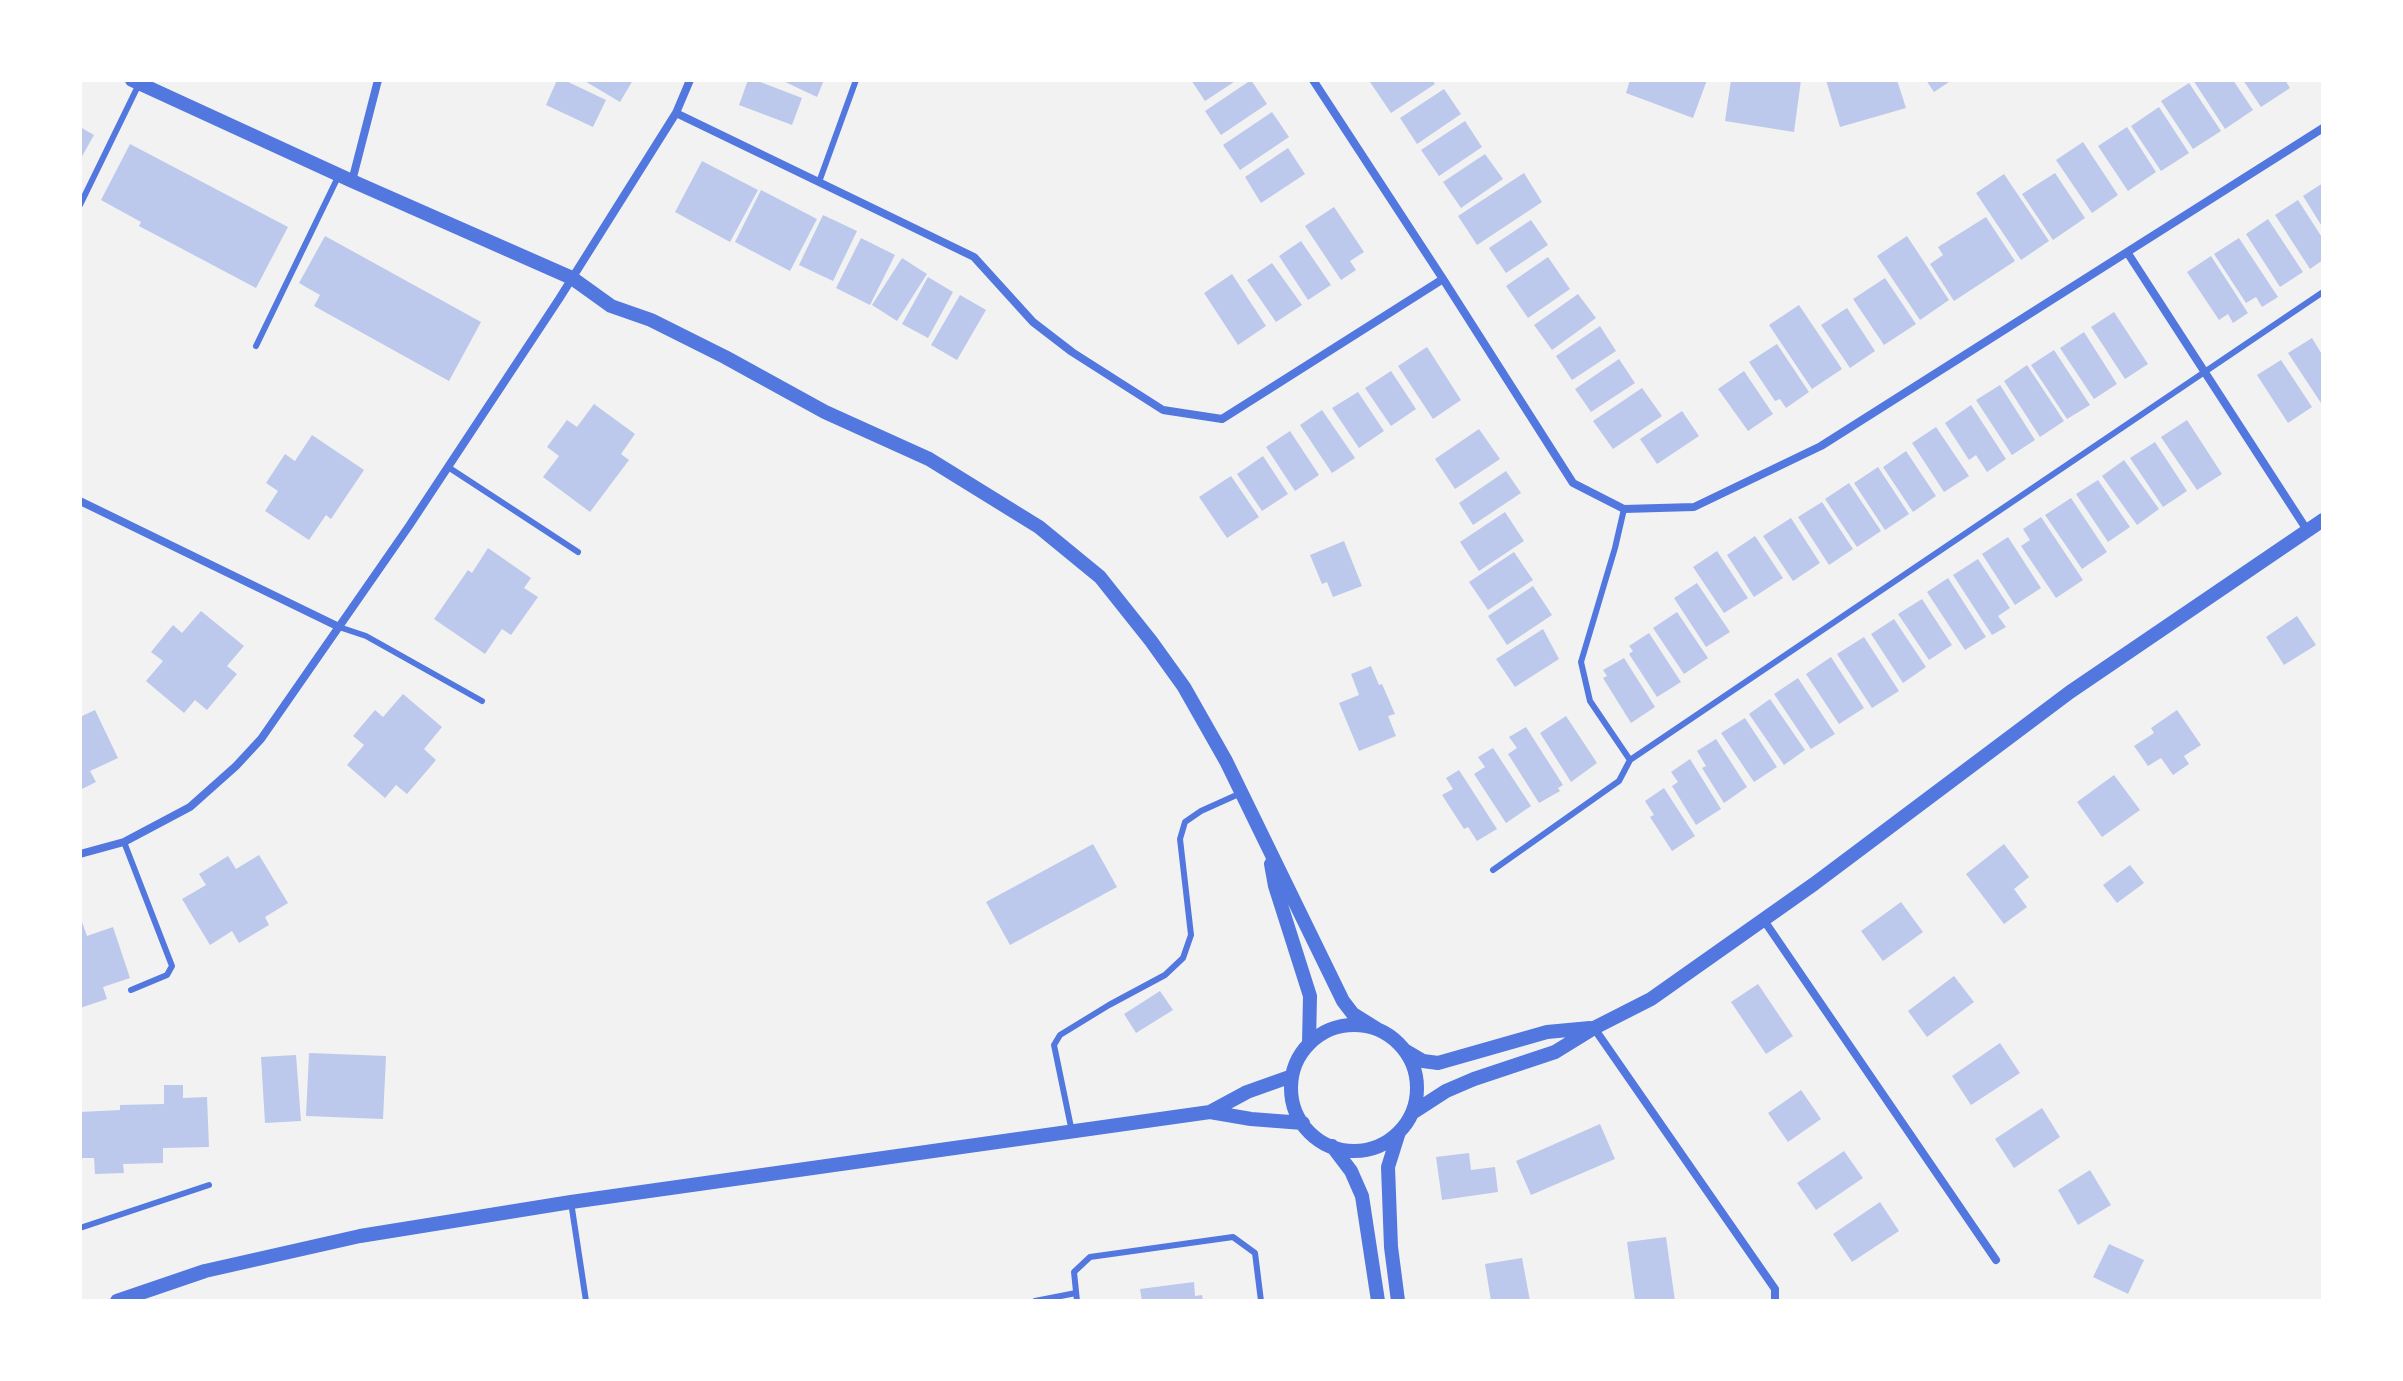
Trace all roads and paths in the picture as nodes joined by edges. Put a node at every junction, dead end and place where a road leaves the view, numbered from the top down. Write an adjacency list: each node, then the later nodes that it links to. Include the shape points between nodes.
1 (378, 80): 8 (street)
2 (690, 80): 6 (street)
3 (856, 80): 9 (lane)
4 (1313, 80): 13 (street)
5 (136, 82): 8 (street); 10 (lane)
6 (676, 113): 9 (street); 12 (street)
7 (2323, 128): 11 (street)
8 (346, 178): 12 (street); 15 (lane)
9 (819, 182): 13 (street, via 974,257 1033,322 1163,410 1222,419)
10 (80, 205)
11 (2127, 252): 16 (street); 19 (street, via 1821,446 1694,507)
12 (572, 278): 17 (street); 26 (street, via 611,306 651,320 825,412 929,459 1039,527 1100,577 1151,641 1184,687)
13 (1443, 279): 19 (street, via 1573,483)
14 (2323, 292): 16 (lane)
15 (256, 346)
16 (2203, 372): 21 (street); 25 (lane)
17 (448, 467): 22 (lane); 23 (street)
18 (80, 501): 23 (street)
19 (1624, 509): 25 (lane, via 1581,662 1590,701)
20 (2323, 520): 21 (street)
21 (2307, 530): 31 (street, via 2070,692)
22 (578, 552)
23 (339, 627): 24 (lane, via 366,636); 27 (street, via 261,739 236,766 190,807)
24 (482, 701)
25 (1630, 760): 30 (lane, via 1619,781)
26 (1241, 793): 28 (street); 42 (lane, via 1185,822 1180,839 1191,935 1183,958 1165,975 1060,1035 1054,1045)
27 (124, 842): 29 (street); 32 (lane, via 172,966 167,975)
28 (1269, 852): 34 (street, via 1343,1001); 35 (street, via 1310,996)
29 (80, 854)
30 (1493, 870)
31 (1763, 919): 33 (street, via 1651,999); 47 (street)
32 (131, 990)
33 (1594, 1028): 36 (street, via 1547,1032 1438,1063); 39 (street, via 1555,1052 1446,1091); 55 (street, via 1775,1289)
34 (1377, 1029): 35 (street, via 1340,1026); 36 (street)
35 (1309, 1044): 37 (street)
36 (1404, 1050): 39 (street, via 1417,1081)
37 (1292, 1076): 38 (street); 40 (street, via 1293,1101)
38 (1210, 1112): 40 (street); 42 (street)
39 (1412, 1113): 41 (street)
40 (1303, 1123): 43 (street)
41 (1399, 1131): 43 (street, via 1367,1149); 54 (street, via 1388,1167)
42 (1072, 1132): 45 (street)
43 (1331, 1146): 53 (street, via 1362,1196)
44 (209, 1185): 46 (lane)
45 (571, 1202): 49 (street, via 360,1236 205,1271); 50 (lane)
46 (80, 1228)
47 (1996, 1260)
48 (1076, 1297): 51 (lane); 52 (lane, via 1074,1272 1090,1257 1233,1237 1255,1253)
49 (117, 1301)
50 (586, 1301)
51 (1035, 1301)
52 (1261, 1301)
53 (1378, 1301)
54 (1398, 1301)
55 (1775, 1301)

